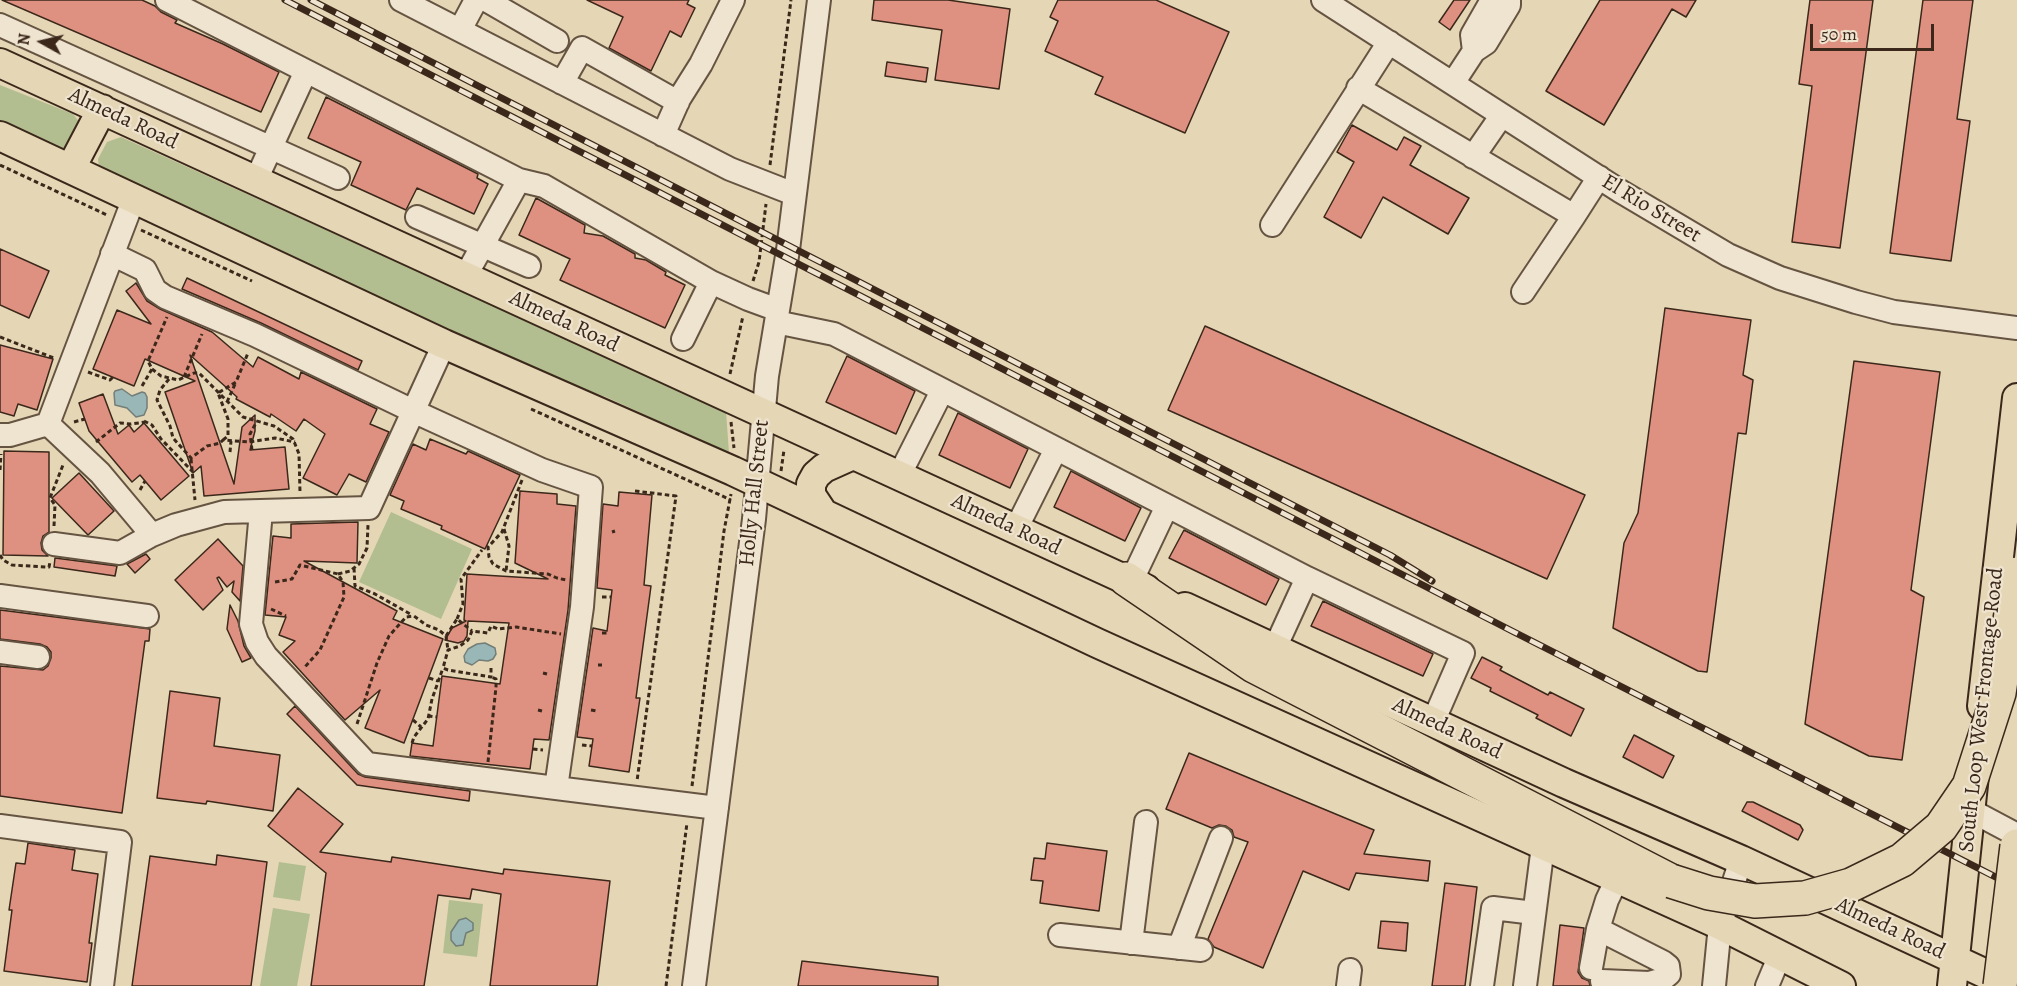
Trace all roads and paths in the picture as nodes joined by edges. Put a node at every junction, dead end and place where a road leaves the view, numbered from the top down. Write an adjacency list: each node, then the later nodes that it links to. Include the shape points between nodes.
1 (167, 0): 17 (street)
2 (400, 0): 11 (street)
3 (476, 0): 11 (street)
4 (486, 0): 10 (street)
5 (734, 0): 21 (street)
6 (819, 0): 33 (street, Holly Hall Street)
7 (1323, 0): 14 (street, El Rio Street)
8 (1492, 0): 15 (street, via 1472,35)
9 (1509, 0): 15 (street, via 1486,43)
10 (521, 9): 13 (street)
11 (460, 30): 19 (street)
12 (3, 34): 26 (street)
13 (557, 41)
14 (1389, 42): 18 (street); 20 (street, El Rio Street)
15 (1474, 51): 20 (street)
16 (0, 63): 22 (main road, Almeda Road)
17 (306, 71): 26 (street); 32 (street)
18 (1363, 81): 27 (street); 37 (street)
19 (562, 83): 21 (street, via 582,48); 25 (street)
20 (1453, 83): 23 (street, El Rio Street)
21 (678, 102): 25 (street)
22 (102, 109): 28 (main road); 31 (main road, Almeda Road)
23 (1502, 115): 27 (street); 29 (street, El Rio Street)
24 (0, 135): 28 (main road)
25 (663, 135): 33 (street, via 730,169)
26 (271, 148): 30 (street); 31 (street)
27 (1473, 157): 35 (street)
28 (71, 168): 34 (main road)
29 (1599, 177): 35 (street); 47 (street, El Rio Street, via 1728,255 1780,278 1894,312)
30 (338, 178)
31 (256, 180): 41 (main road, Almeda Road)
32 (519, 180): 38 (street); 42 (street, via 544,186)
33 (794, 194): 46 (street, Holly Hall Street)
34 (134, 198): 39 (street); 51 (main road)
35 (1574, 216): 43 (street)
36 (417, 217): 38 (street)
37 (1272, 225)
38 (482, 246): 40 (street); 41 (street)
39 (112, 254): 44 (street, via 145,270 155,290); 52 (street)
40 (529, 266)
41 (465, 277): 64 (main road, Almeda Road)
42 (711, 282): 46 (street); 50 (street)
43 (1523, 292)
44 (174, 300): 45 (street); 53 (path, via 148,361)
45 (210, 315): 48 (street); 55 (path)
46 (777, 316): 59 (street, via 834,334); 64 (street, Holly Hall Street)
47 (2017, 328)
48 (255, 335): 57 (path); 63 (street)
49 (0, 336): 52 (path)
50 (683, 339)
51 (444, 344): 63 (street); 83 (main road)
52 (70, 365): 54 (path, via 110,380); 67 (street)
53 (152, 369): 56 (path); 58 (path)
54 (113, 377)
55 (184, 377): 56 (path); 60 (path, via 199,373)
56 (169, 379): 79 (path, via 157,400 173,438)
57 (236, 382): 60 (path); 62 (path)
58 (142, 386)
59 (942, 391): 73 (street); 82 (street)
60 (218, 393): 62 (path); 69 (path, via 228,419 228,436)
61 (2017, 398): 138 (main road, South Loop West Frontage Road)
62 (227, 402): 66 (path, via 243,417)
63 (412, 411): 80 (street); 87 (street)
64 (764, 413): 78 (main road, Almeda Road); 83 (street, Holly Hall Street)
65 (730, 414): 77 (path)
66 (258, 421): 71 (path, via 250,434); 72 (path, via 274,426)
67 (48, 424): 68 (street); 74 (street)
68 (0, 435)
69 (223, 440): 70 (path); 79 (path)
70 (231, 441): 71 (path); 76 (path)
71 (251, 442): 72 (path, via 275,438); 75 (path)
72 (295, 442): 88 (path, via 299,454)
73 (1056, 449): 86 (street); 94 (street)
74 (76, 450): 81 (path, via 120,423 144,421 152,424); 95 (street); 96 (path, via 50,498 55,505)
75 (252, 450)
76 (231, 452)
77 (734, 453)
78 (853, 455): 82 (main road, Almeda Road); 90 (main road, via 824,468 811,484 811,495)
79 (191, 458): 81 (path)
80 (529, 464): 93 (path); 105 (street, via 591,487)
81 (193, 472): 91 (path)
82 (899, 476): 94 (main road, Almeda Road)
83 (757, 483): 90 (main road); 137 (street, Holly Hall Street)
84 (635, 491): 135 (path, via 676,496)
85 (732, 494): 136 (path)
86 (1167, 506): 103 (street); 104 (street)
87 (369, 508): 88 (street); 99 (path, via 367,548)
88 (300, 510): 89 (street)
89 (261, 511): 91 (street, via 224,512); 106 (street)
90 (823, 513): 143 (main road)
91 (199, 519): 95 (street)
92 (499, 519): 93 (path)
93 (504, 524): 100 (path, via 509,546); 100 (path, via 487,551 494,564)
94 (1016, 529): 104 (main road, Almeda Road)
95 (152, 535): 96 (street, via 120,553)
96 (54, 544): 98 (path, via 49,567 12,565)
97 (482, 550): 110 (path, via 461,579 462,604)
98 (0, 555)
99 (354, 568): 101 (path); 109 (path, via 355,586)
100 (506, 571): 105 (path)
101 (338, 574): 106 (path, via 300,565 292,579); 123 (path, via 344,597 320,650)
102 (2017, 574): 104 (highway, bridge, via 1999,693 1969,786 1941,828 1902,860 1851,885 1805,898 1755,901 1671,881 1254,666)
103 (1307, 578): 114 (street); 129 (street, via 1463,653)
104 (1128, 580): 114 (main road, Almeda Road)
105 (583, 582): 113 (street)
106 (254, 587): 123 (street, via 251,624 257,642)
107 (0, 596): 108 (street)
108 (147, 616)
109 (414, 616): 112 (path); 132 (path, via 406,617 389,636)
110 (457, 620): 111 (path); 112 (path)
111 (472, 631): 113 (path, via 489,633 491,626 516,627); 115 (path, via 468,640)
112 (446, 636): 115 (path)
113 (577, 637): 134 (street)
114 (1275, 648): 129 (main road, Almeda Road)
115 (448, 651): 118 (path)
116 (0, 652): 117 (street)
117 (38, 657)
118 (443, 668): 120 (path); 122 (path)
119 (491, 668): 120 (path)
120 (491, 677): 133 (path, via 496,679 496,687)
121 (429, 678): 122 (path)
122 (438, 681): 126 (path)
123 (290, 682): 132 (street)
124 (591, 710): 125 (path)
125 (597, 711)
126 (428, 716): 127 (path); 130 (path)
127 (437, 717)
128 (413, 720): 130 (path)
129 (1433, 722): 145 (main road, Almeda Road)
130 (422, 727): 131 (path)
131 (412, 743)
132 (349, 745): 134 (street, via 367,764)
133 (487, 766)
134 (556, 788): 135 (street)
135 (634, 797): 136 (street)
136 (689, 804): 137 (street); 155 (path)
137 (717, 808): 156 (street, Holly Hall Street)
138 (1970, 810): 141 (street); 153 (main road, South Loop West Frontage Road)
139 (1146, 822): 151 (street)
140 (0, 826): 154 (street, via 120,842)
141 (2017, 835)
142 (1221, 838): 151 (street, via 1190,949)
143 (1543, 846): 146 (main road); 147 (street)
144 (2017, 846): 162 (highway, bridge)
145 (1741, 860): 148 (street); 153 (main road, Almeda Road)
146 (1617, 879): 148 (main road); 149 (street)
147 (1534, 913): 157 (street, via 1493,908); 158 (street)
148 (1720, 925): 152 (main road); 159 (street)
149 (1598, 929): 149 (street, via 1662,962 1668,966 1669,974 1649,983 1597,975)
150 (1060, 935): 151 (street)
151 (1131, 943)
152 (1780, 955): 160 (street); 161 (main road)
153 (1954, 972): 163 (main road, Almeda Road)
154 (102, 986)
155 (666, 986)
156 (694, 986)
157 (1482, 986)
158 (1526, 986)
159 (1714, 986)
160 (1767, 986)
161 (1840, 986)
162 (2000, 986)
163 (2012, 986)

